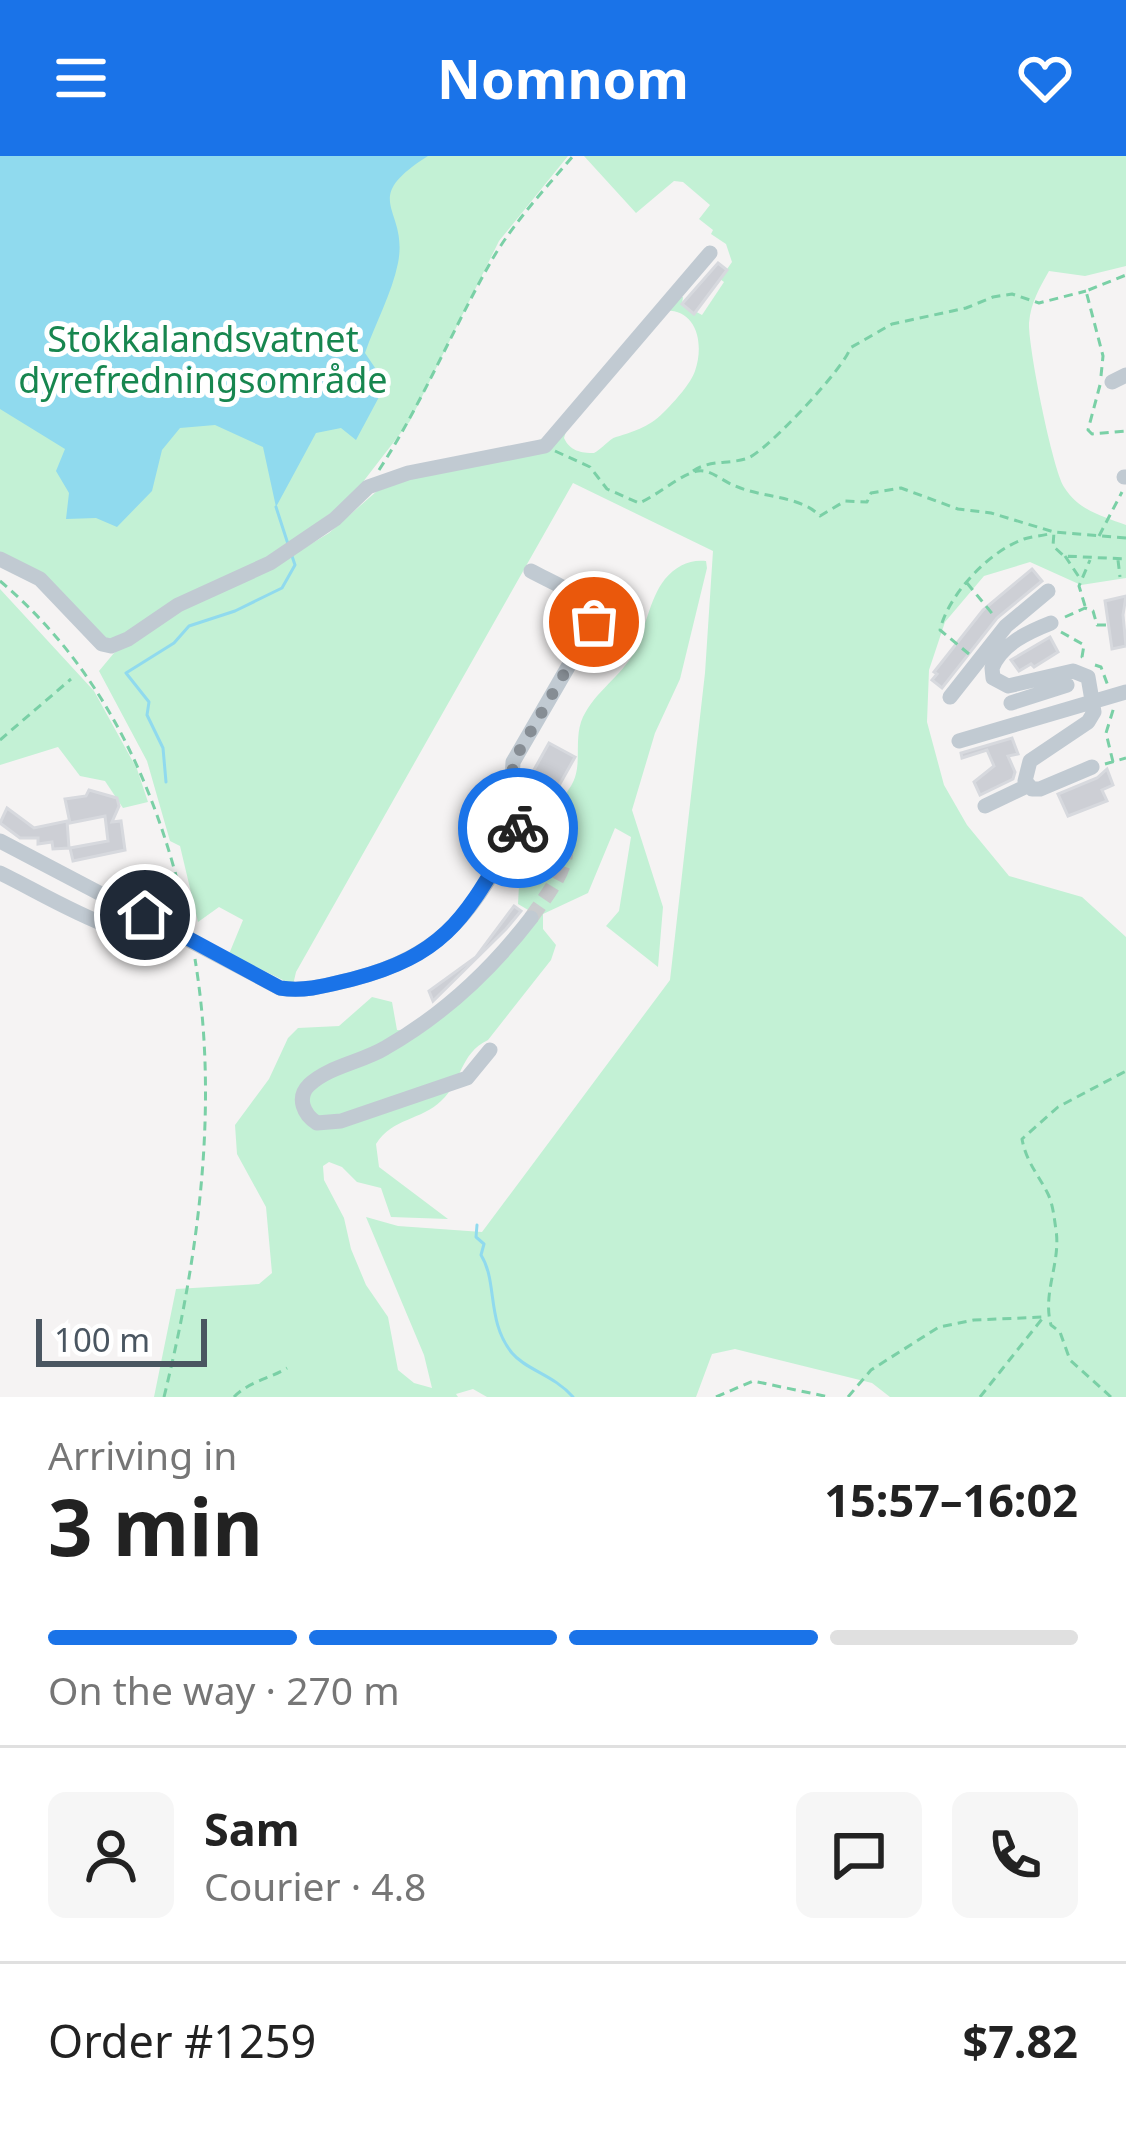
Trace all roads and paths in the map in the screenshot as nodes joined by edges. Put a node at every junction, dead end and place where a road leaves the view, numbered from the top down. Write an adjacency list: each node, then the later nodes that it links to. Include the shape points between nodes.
1 (573, 156): 9 (path, via 494,256 416,412)
2 (710, 253): 6 (street)
3 (1126, 275): 4 (path)
4 (1086, 291): 5 (path, via 1103,356 1088,430); 7 (path, via 1039,303 1012,294 892,324 850,348 761,450)
5 (1126, 431)
6 (545, 446): 7 (path, via 639,502); 9 (street)
7 (690, 472): 10 (path, via 808,505 820,516 894,486)
8 (1125, 479): 11 (path)
9 (368, 487): 16 (street, via 270,563 111,646 40,579)
10 (1054, 532): 11 (path); 13 (path); 22 (path, via 999,553)
11 (1098, 538): 12 (path)
12 (1126, 538)
13 (1065, 556): 14 (path); 20 (path)
14 (1091, 557): 15 (path); 20 (path)
15 (1118, 558): 17 (path); 19 (path)
16 (0, 559)
17 (1126, 559)
18 (531, 571): 51 (street, via 586,603 594,622 513,762 512,780 536,814 458,923 401,964 303,991 280,988)
19 (1120, 577)
20 (1080, 578): 24 (path)
21 (0, 581): 51 (path, via 66,646 122,730 154,804)
22 (967, 583): 25 (path); 30 (path, via 940,630)
23 (1048, 591): 26 (street)
24 (1085, 608): 27 (path); 28 (path, via 1097,626)
25 (991, 613)
26 (1020, 614): 29 (street); 37 (street)
27 (1052, 623): 29 (street); 31 (path, via 1084,646)
28 (1109, 625)
29 (1031, 631): 34 (street, via 997,658 994,678 1008,686)
30 (962, 650)
31 (1082, 657)
32 (1101, 668): 36 (path)
33 (71, 679): 41 (path)
34 (1047, 684): 35 (street); 38 (street, via 1082,672); 39 (street)
35 (1067, 685)
36 (1119, 695): 38 (street)
37 (950, 697)
38 (1092, 701): 42 (street); 46 (street, via 1088,722 1030,761)
39 (1011, 703)
40 (1114, 716): 44 (path, via 1106,733)
41 (0, 740)
42 (958, 741)
43 (1126, 758): 44 (path)
44 (1113, 762): 45 (path)
45 (1092, 767): 46 (street, via 1054,786)
46 (1027, 786): 47 (street)
47 (985, 806)
48 (1, 841): 51 (street)
49 (0, 873): 51 (street, via 126,933)
50 (531, 918): 52 (street, via 491,967 440,1010 379,1052 311,1083 304,1110 317,1123 340,1121 467,1078)
51 (186, 937): 55 (path, via 205,1052 204,1159)
52 (490, 1050)
53 (1126, 1071): 61 (path, via 1058,1107 1022,1139 1055,1222 1051,1325 1070,1360)
54 (286, 1368): 56 (path)
55 (164, 1397)
56 (234, 1397)
57 (716, 1397): 58 (path, via 753,1381)
58 (829, 1397)
59 (848, 1397): 60 (path, via 871,1370 939,1327 1045,1316)
60 (980, 1397)
61 (1111, 1397)

